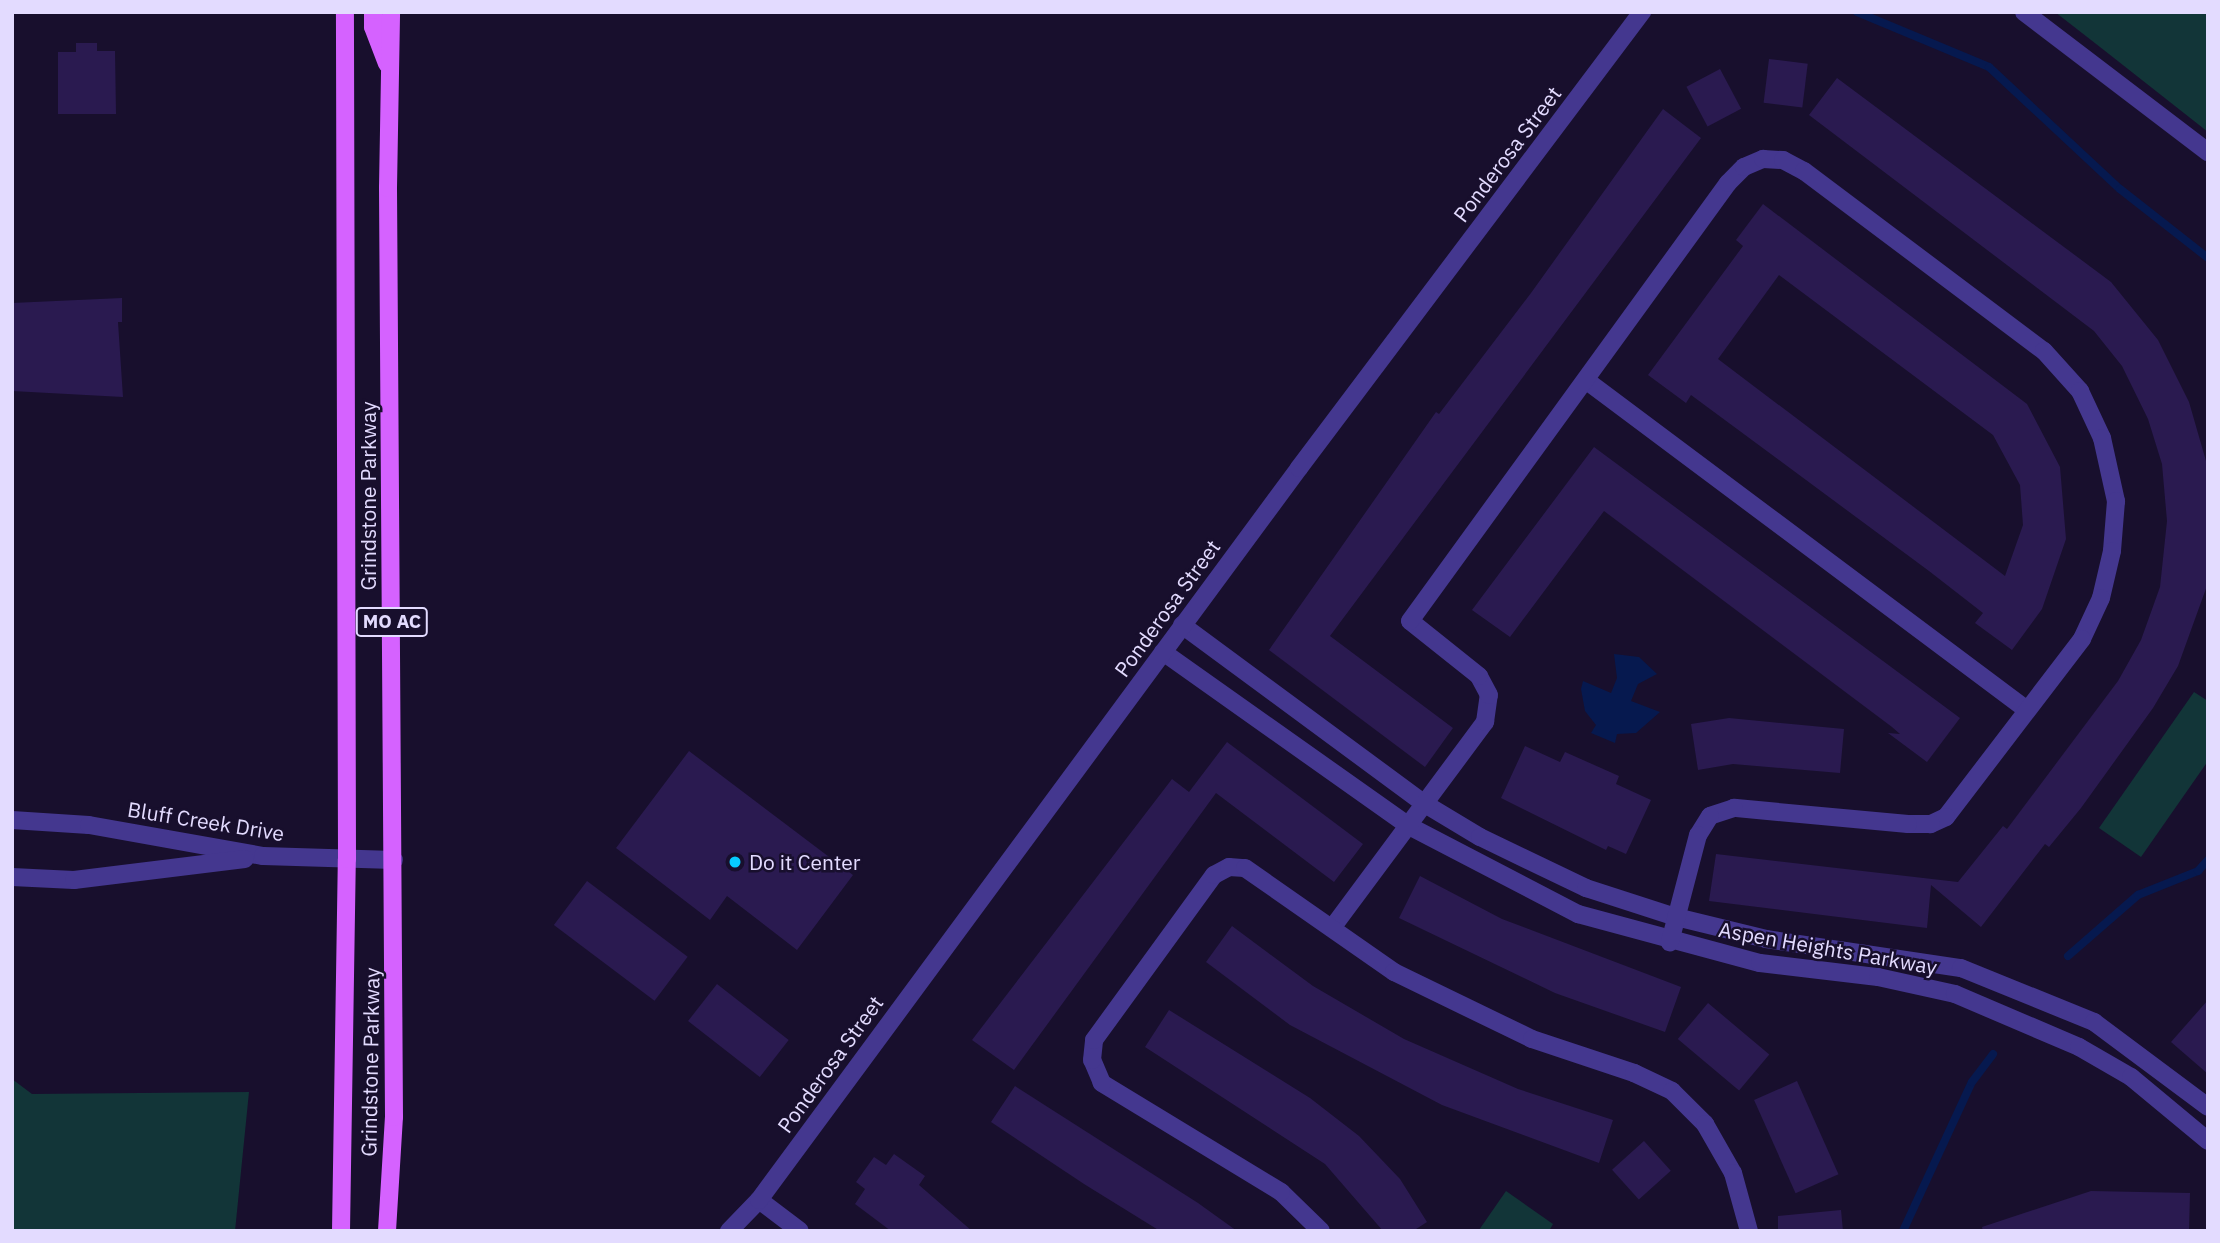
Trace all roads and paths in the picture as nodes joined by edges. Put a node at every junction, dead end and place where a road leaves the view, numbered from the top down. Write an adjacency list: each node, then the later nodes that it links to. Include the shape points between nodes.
1 (345, 12): 16 (main road, Grindstone Parkway / MO AC)
2 (373, 12): 6 (main road, via 373,27)
3 (391, 12): 6 (main road, Grindstone Parkway / MO AC)
4 (1642, 12): 9 (street, Ponderosa Street)
5 (2024, 12): 7 (street)
6 (390, 69): 17 (main road, Grindstone Parkway / MO AC)
7 (2208, 152)
8 (1587, 381): 11 (street); 11 (street, via 1744,167 1763,159 1783,160 1804,170 2044,351 2080,391 2102,438 2116,501 2112,551 2101,598 2082,639); 12 (street, via 1410,621 1479,676 1489,695 1485,722 1474,742)
9 (1182, 625): 10 (street, Ponderosa Street); 12 (street, Aspen Heights Parkway)
10 (1163, 652): 14 (street, Aspen Heights Parkway); 24 (street, Ponderosa Street)
11 (2027, 710): 19 (street, via 1960,802 1931,824 1734,808 1710,816 1698,835)
12 (1425, 804): 14 (street); 19 (street, Aspen Heights Parkway, via 1480,837 1586,888)
13 (12, 820): 15 (street, Bluff Creek Drive, via 89,825)
14 (1409, 826): 20 (street); 21 (street, Aspen Heights Parkway, via 1578,914)
15 (263, 856): 16 (street, Bluff Creek Drive); 18 (street, via 74,880)
16 (347, 859): 17 (street, Bluff Creek Drive); 25 (main road, Grindstone Parkway / MO AC)
17 (394, 860): 26 (main road, Grindstone Parkway / MO AC, via 394,1117)
18 (12, 877)
19 (1676, 917): 21 (street); 22 (street, Aspen Heights Parkway, via 1766,939 1961,968 2094,1022)
20 (1332, 928): 29 (street, via 1245,868 1229,867 1214,875 1094,1040 1092,1060 1102,1083 1281,1192); 30 (street, via 1394,972 1507,1027 1672,1091 1705,1124 1733,1173)
21 (1670, 942): 23 (street, Aspen Heights Parkway, via 1760,963 1878,977 1955,994 2079,1046 2130,1077)
22 (2208, 1107)
23 (2208, 1141)
24 (759, 1200): 27 (street, Ponderosa Street); 28 (street)
25 (341, 1231)
26 (387, 1231)
27 (729, 1231)
28 (800, 1231)
29 (1321, 1231)
30 (1749, 1231)

